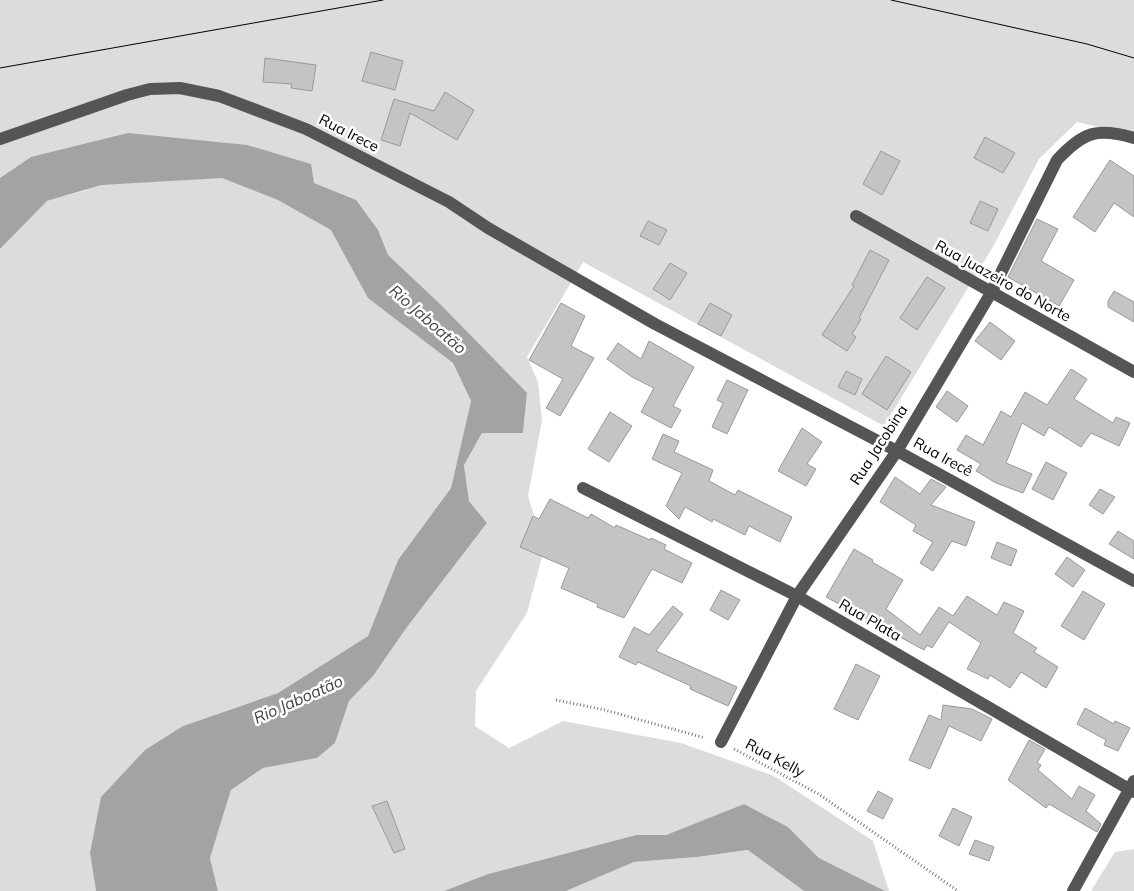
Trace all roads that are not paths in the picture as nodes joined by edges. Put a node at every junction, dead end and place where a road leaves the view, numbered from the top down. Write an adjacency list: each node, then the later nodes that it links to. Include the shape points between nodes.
1 (1134, 138): 4 (street, Rua Jacobina, via 1112,131 1092,133 1073,142 1057,160)
2 (0, 139): 5 (street, Rua Irece, via 150,89 180,88 219,96 306,129 449,202)
3 (856, 216): 4 (street, Rua Juazeiro do Norte)
4 (991, 293): 6 (street, Rua Juazeiro do Norte); 7 (street, Rua Jacobina)
5 (655, 324): 7 (street, Rua Irecê)
6 (1134, 372)
7 (897, 451): 9 (street, Rua Irecê); 10 (street, Rua Jacobina)
8 (582, 488): 10 (street, Rua Plata)
9 (1134, 581)
10 (797, 596): 11 (street, Rua Jacobina); 12 (street, Rua Plata)
11 (721, 742)
12 (1132, 787): 13 (street)
13 (1073, 891)

